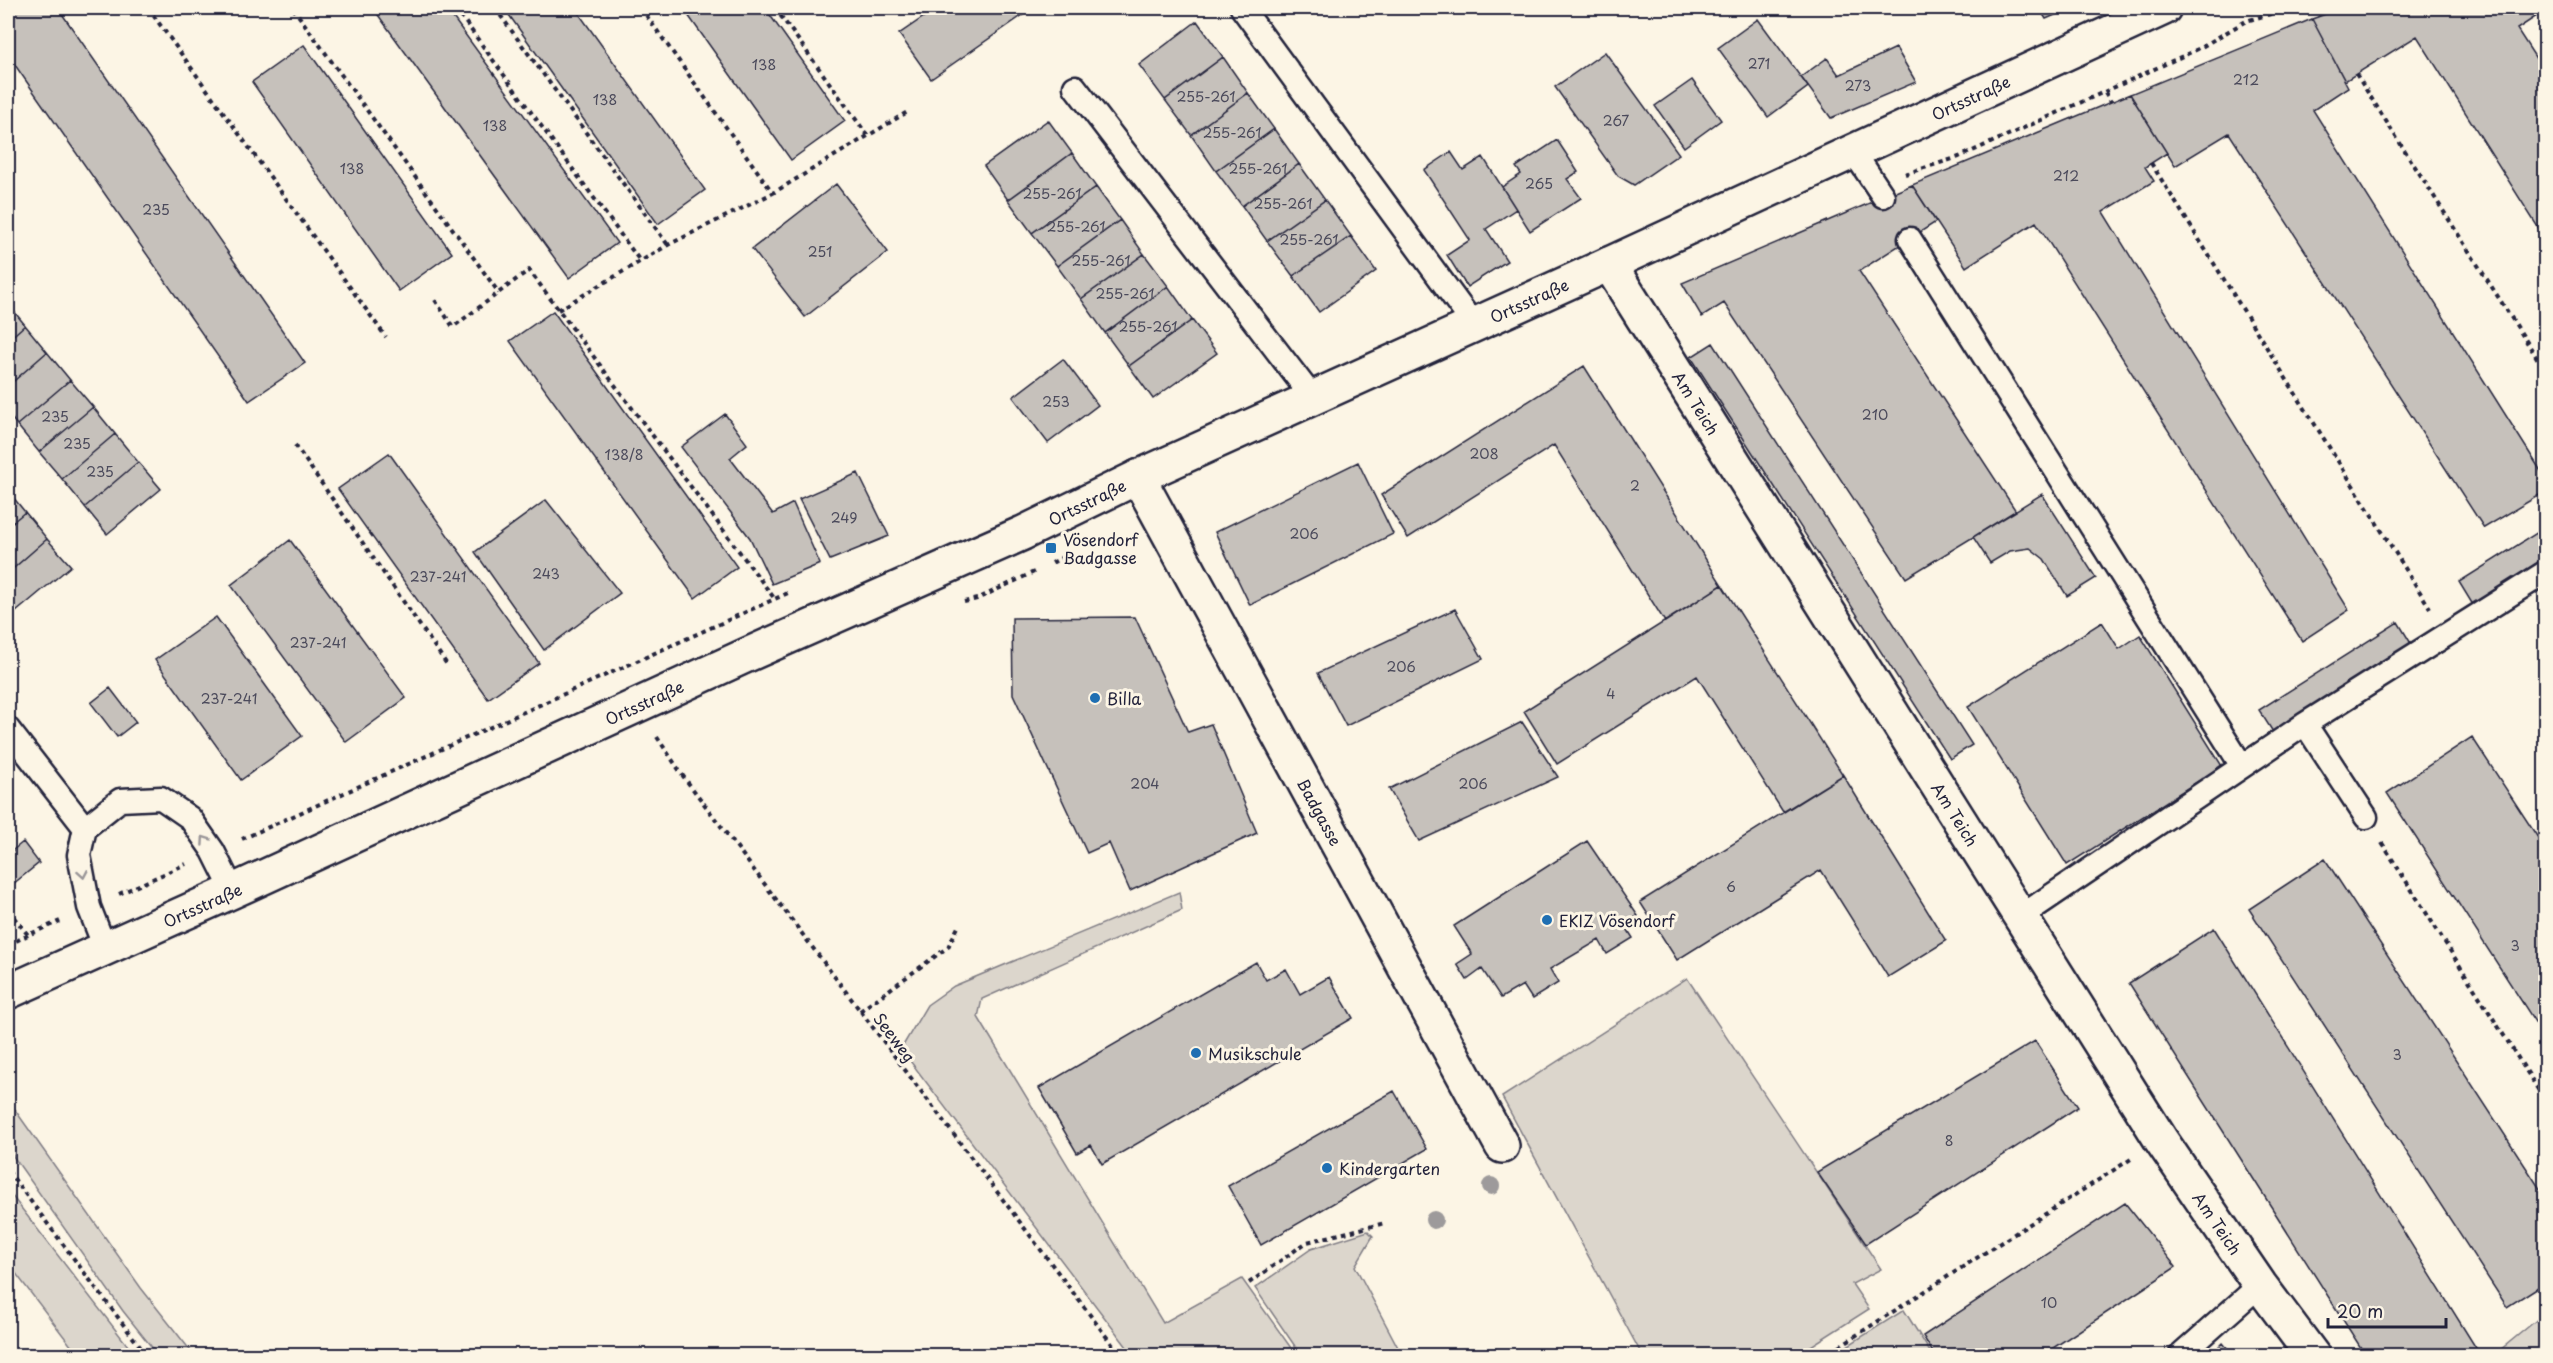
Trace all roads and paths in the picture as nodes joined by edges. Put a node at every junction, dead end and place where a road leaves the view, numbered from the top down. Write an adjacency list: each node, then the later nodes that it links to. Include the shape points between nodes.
1 (148, 8): 29 (path)
2 (293, 8): 25 (path)
3 (455, 8): 23 (path)
4 (495, 8): 22 (path)
5 (641, 8): 19 (path)
6 (775, 8): 16 (path)
7 (1242, 8): 28 (lane)
8 (2164, 8): 17 (street, Ortsstraße)
9 (2313, 8): 10 (path)
10 (2319, 16)
11 (2356, 74): 30 (path)
12 (1076, 87): 31 (lane)
13 (2104, 92): 14 (path)
14 (2110, 102)
15 (909, 111): 16 (path)
16 (868, 136): 19 (path)
17 (1853, 151): 20 (lane); 24 (street, Ortsstraße)
18 (2151, 163): 37 (path)
19 (773, 193): 22 (path)
20 (1883, 196)
21 (1910, 239): 42 (lane)
22 (668, 245): 23 (path)
23 (640, 261): 27 (path)
24 (1609, 264): 28 (street, Ortsstraße); 49 (street, Am Teich)
25 (499, 293): 26 (path, via 453,327); 27 (path, via 529,270)
26 (435, 300)
27 (558, 310): 35 (path)
28 (1474, 325): 31 (street, Ortsstraße)
29 (386, 337)
30 (2546, 372)
31 (1312, 398): 33 (street, Ortsstraße)
32 (295, 445): 38 (path)
33 (1138, 477): 36 (street, Ortsstraße); 58 (street, Badgasse)
34 (2546, 572): 37 (lane)
35 (774, 599): 36 (path, via 799,589); 45 (path)
36 (816, 625): 46 (street, Ortsstraße)
37 (2447, 634): 39 (lane)
38 (448, 666)
39 (2305, 724): 42 (lane); 43 (lane)
40 (8, 729): 44 (lane)
41 (653, 731): 55 (path, Seeweg)
42 (2242, 766): 49 (lane)
43 (2366, 817): 56 (path)
44 (85, 828): 45 (lane, one-way to 44, via 190,818 161,798 120,800); 47 (lane, one-way to 47, via 80,855)
45 (213, 851): 46 (lane); 47 (path)
46 (233, 891): 53 (street, Ortsstraße)
47 (89, 907): 51 (path); 53 (lane)
48 (8, 910): 51 (path)
49 (2020, 916): 57 (street, Am Teich)
50 (959, 925): 55 (path, via 948,947)
51 (28, 936): 52 (path)
52 (8, 945)
53 (105, 948): 54 (street, Ortsstraße)
54 (8, 992)
55 (860, 1011): 64 (path, Seeweg)
56 (2546, 1102)
57 (2161, 1140): 62 (street, Am Teich); 65 (path)
58 (1502, 1146)
59 (8, 1171): 63 (path)
60 (1385, 1223): 61 (path, via 1307,1242)
61 (1249, 1283)
62 (2260, 1285): 66 (lane); 67 (street, Am Teich)
63 (147, 1356)
64 (1120, 1356)
65 (1824, 1356)
66 (2180, 1356)
67 (2313, 1356)

